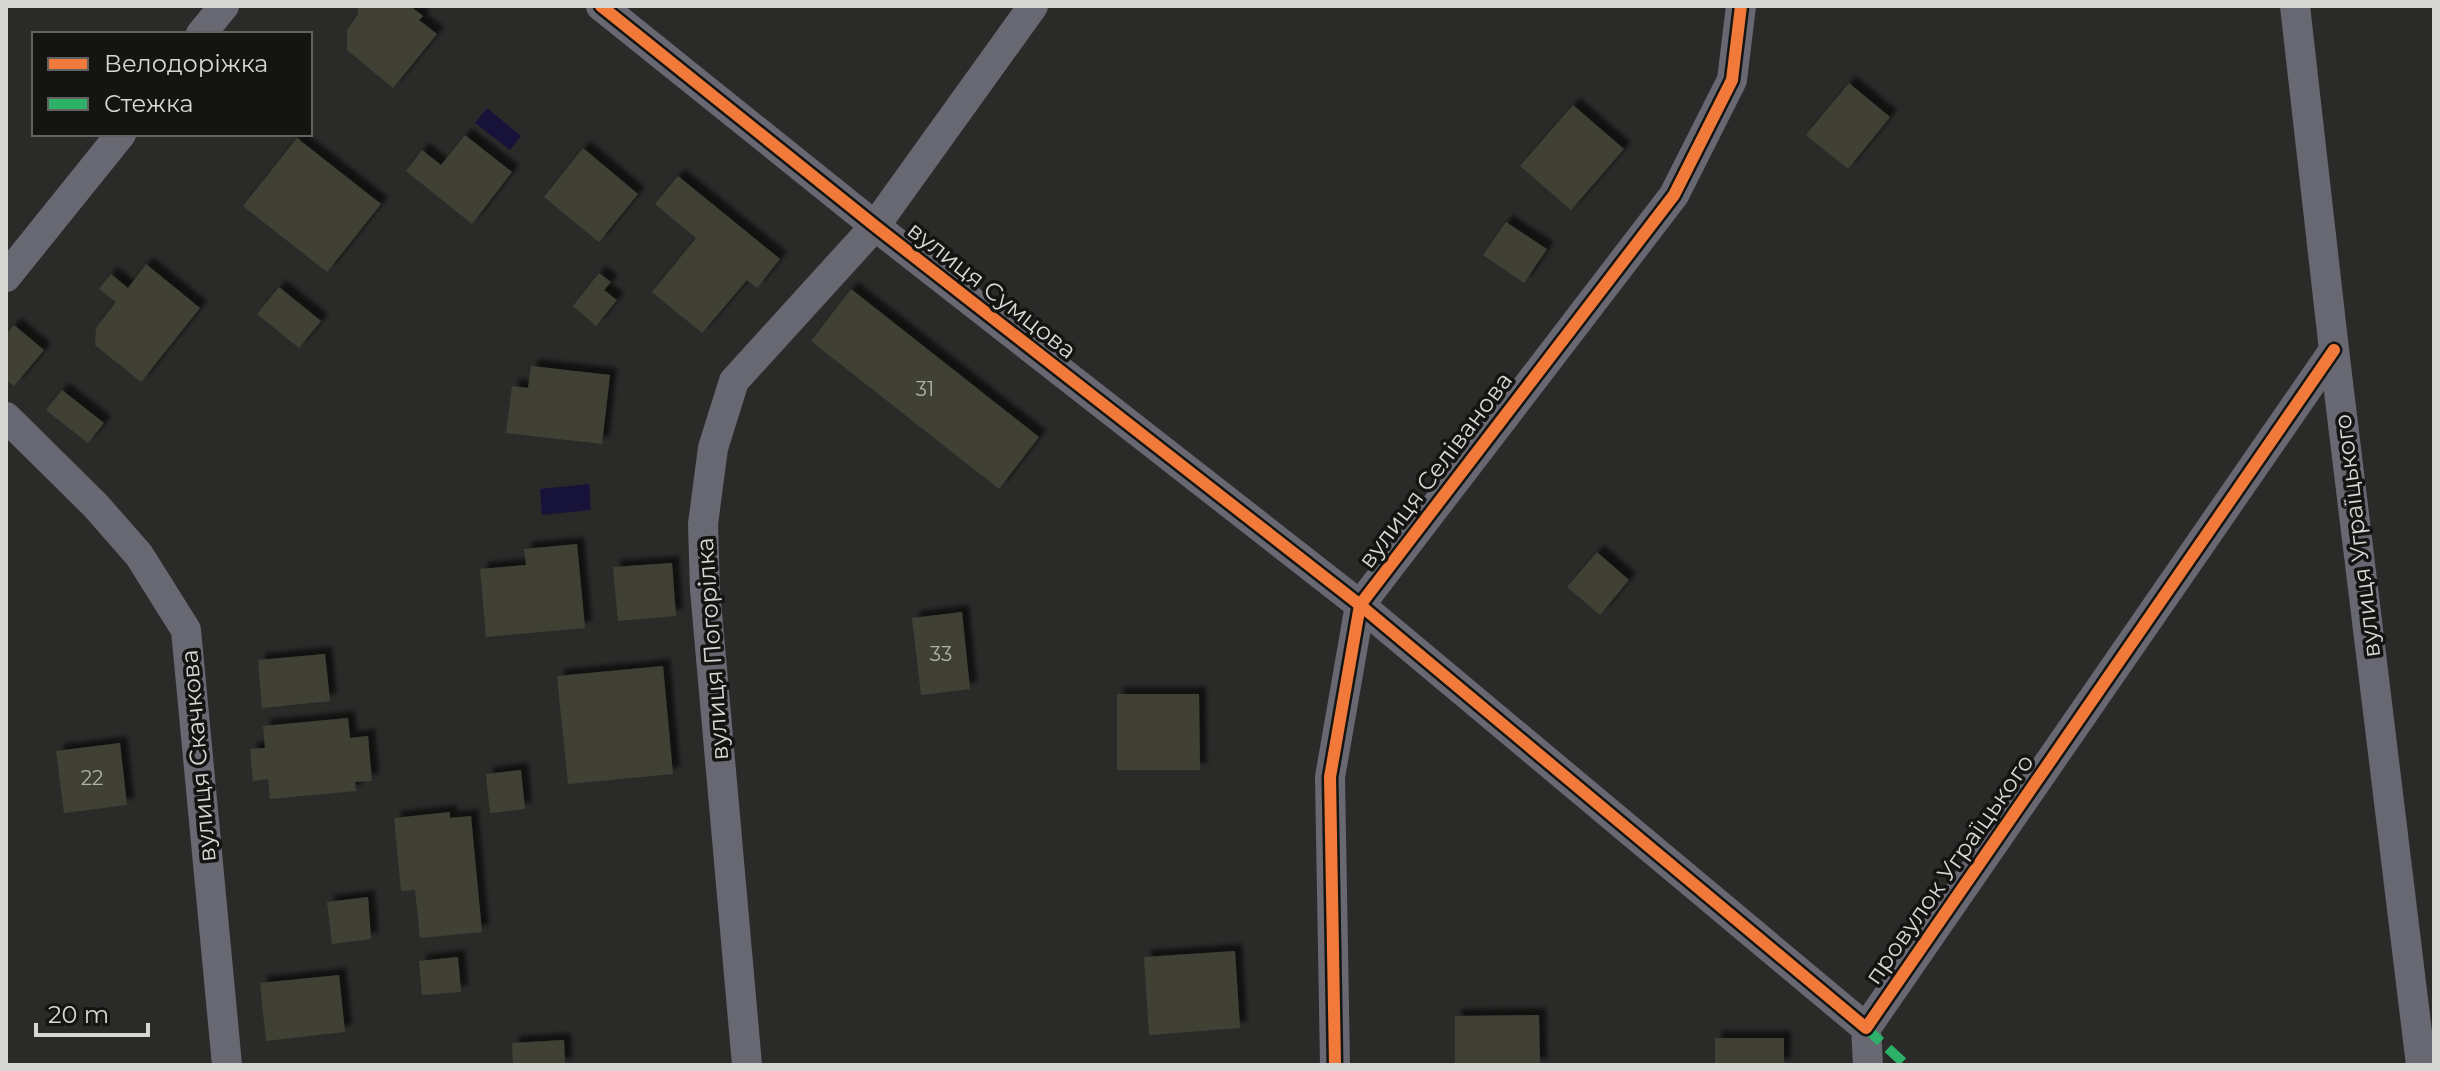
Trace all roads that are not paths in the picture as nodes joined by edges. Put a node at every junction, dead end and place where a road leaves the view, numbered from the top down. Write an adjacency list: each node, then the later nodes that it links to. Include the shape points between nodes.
1 (224, 6): 6 (street)
2 (601, 6): 8 (street, вулиця Сумцова)
3 (1033, 6): 8 (street, вулиця Погорілка)
4 (1741, 6): 12 (street, вулиця Селіванова, via 1732,80 1674,195)
5 (2295, 6): 10 (street, вулиця Уграїцького)
6 (203, 32)
7 (119, 136): 9 (street)
8 (875, 226): 12 (street, вулиця Сумцова); 15 (street, вулиця Погорілка, via 734,381 713,448 703,524 705,590)
9 (6, 277)
10 (2334, 350): 13 (street, провулок Уграїцького); 18 (street, вулиця Уграїцького)
11 (6, 417): 14 (street, вулиця Скачкова, via 139,555 186,630)
12 (1360, 605): 13 (street); 16 (street, вулиця Селіванова, via 1330,777)
13 (1866, 1028): 17 (street)
14 (227, 1065)
15 (747, 1065)
16 (1335, 1065)
17 (1868, 1065)
18 (2421, 1065)

